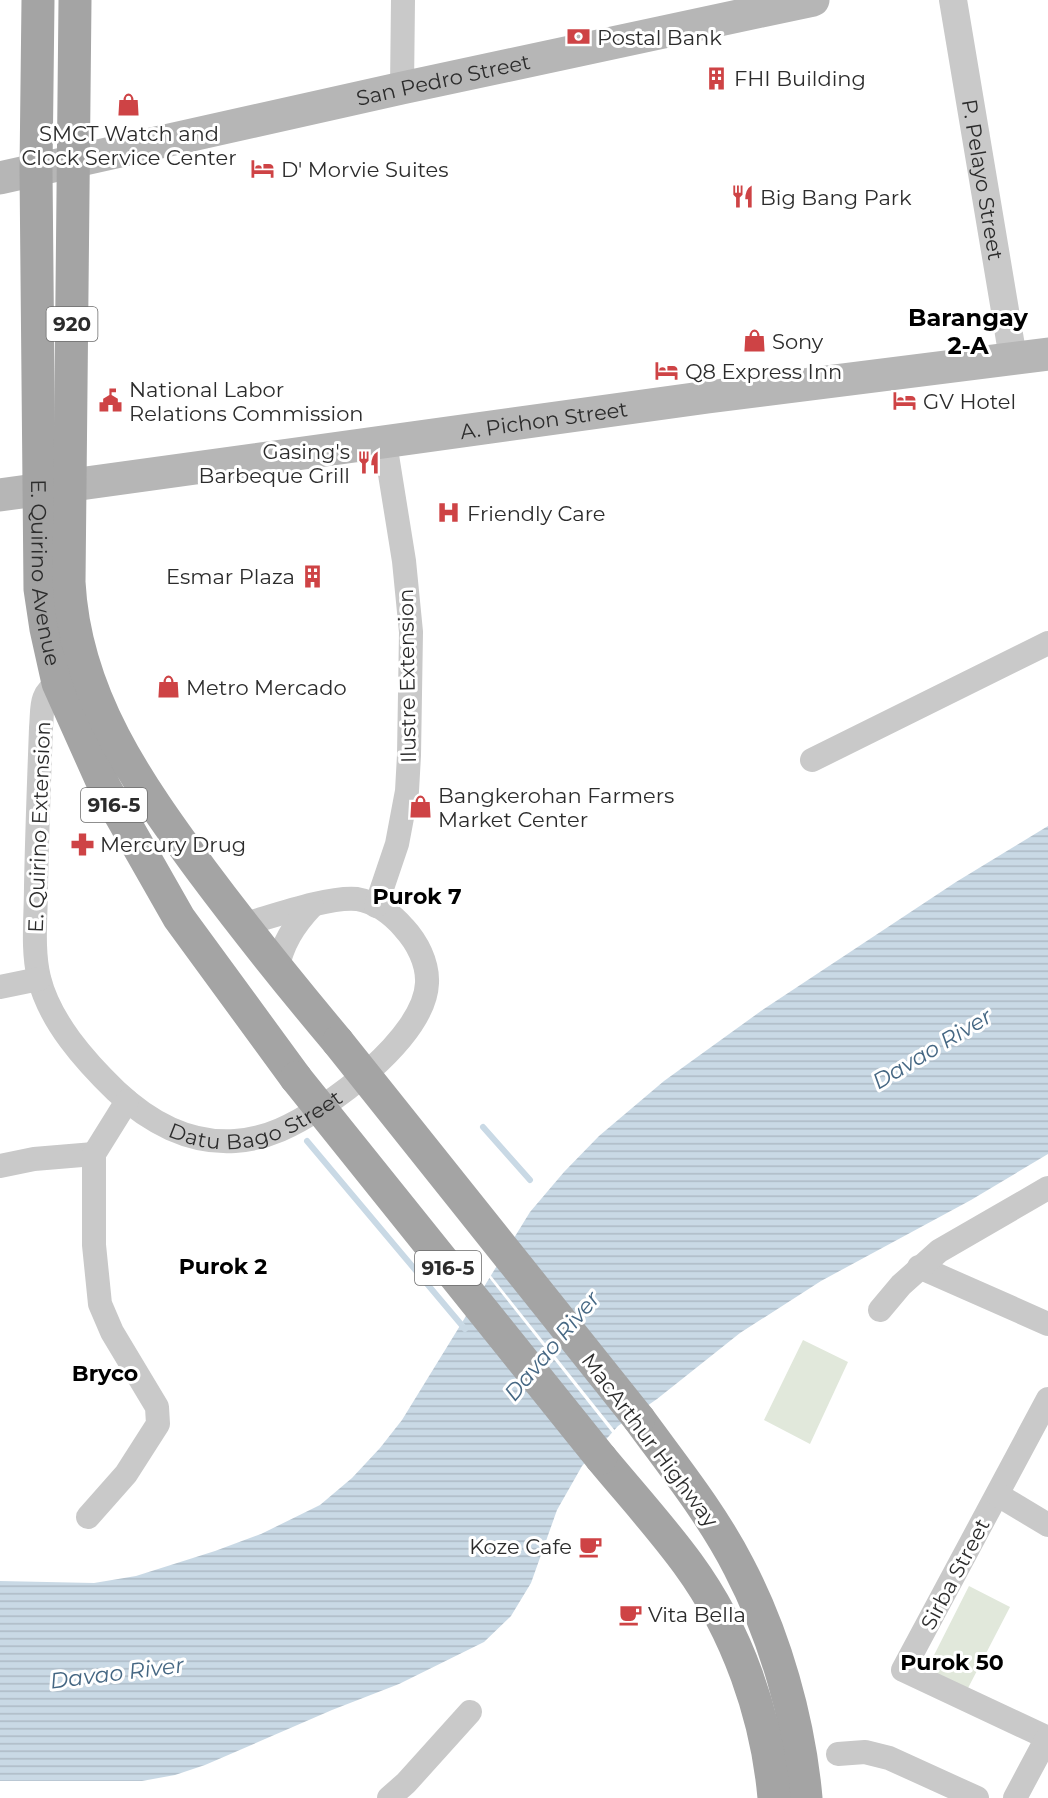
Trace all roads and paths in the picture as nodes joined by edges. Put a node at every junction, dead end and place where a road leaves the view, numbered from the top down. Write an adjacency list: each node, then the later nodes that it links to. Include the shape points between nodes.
1 (38, 0): 8 (main road, E. Quirino Avenue / 920)
2 (75, 0): 7 (main road, E. Quirino Avenue / 920)
3 (403, 0): 6 (street)
4 (813, 0): 6 (main road, San Pedro Street)
5 (953, 0): 11 (street, P. Pelayo Street)
6 (402, 88): 7 (main road, San Pedro Street)
7 (74, 162): 8 (main road, San Pedro Street); 13 (main road, E. Quirino Avenue / 920)
8 (36, 170): 9 (main road, San Pedro Street); 13 (main road, E. Quirino Avenue / 920)
9 (0, 178)
10 (1048, 354): 11 (main road, A. Pichon Street)
11 (1013, 358): 12 (main road, A. Pichon Street)
12 (385, 443): 13 (main road, A. Pichon Street); 19 (street, Ilustre Extension, via 411,632 409,755 397,844)
13 (55, 488): 14 (main road, A. Pichon Street); 16 (main road, E. Quirino Avenue / 916-5, via 40,589); 20 (main road, E. Quirino Avenue / 916-5, via 76,640 110,730 153,804)
14 (0, 495)
15 (1048, 643): 17 (street)
16 (58, 683): 22 (street, E. Quirino Extension, via 44,696 41,728 35,940); 40 (main road, E. Quirino Avenue / 916-5, bridge, via 105,788 179,918 296,1078 688,1566 722,1618 757,1709)
17 (812, 760)
18 (312, 906): 19 (street, via 350,899); 20 (street); 21 (street, via 289,934)
19 (376, 906): 25 (street, Datu Bago Street, via 411,936 424,961 427,983 414,1023 355,1082 283,1129 233,1141 204,1140 163,1126)
20 (242, 925): 21 (main road, E. Quirino Avenue / 916-5)
21 (277, 970): 24 (main road, E. Quirino Avenue / 916-5)
22 (39, 979): 23 (street); 25 (street, Datu Bago Street, via 67,1035)
23 (0, 987)
24 (338, 1042): 41 (main road, MacArthur Highway / 916-5, bridge, via 639,1419 710,1517 754,1599 789,1699)
25 (127, 1101): 26 (street)
26 (94, 1154): 27 (street); 34 (street, via 94,1245 100,1304 112,1332 157,1407 158,1424 126,1474)
27 (0, 1166)
28 (1048, 1188): 29 (street, via 948,1245)
29 (919, 1267): 30 (street); 31 (street)
30 (880, 1310)
31 (1048, 1324)
32 (1048, 1399): 33 (street, Sirba Street)
33 (998, 1495): 35 (street); 37 (street, Sirba Street, via 903,1670)
34 (88, 1517)
35 (1048, 1525)
36 (470, 1712): 39 (street)
37 (1047, 1738): 43 (street)
38 (838, 1754): 42 (street, via 865,1752 889,1758)
39 (389, 1798)
40 (774, 1798)
41 (806, 1798)
42 (977, 1798)
43 (1015, 1798)

